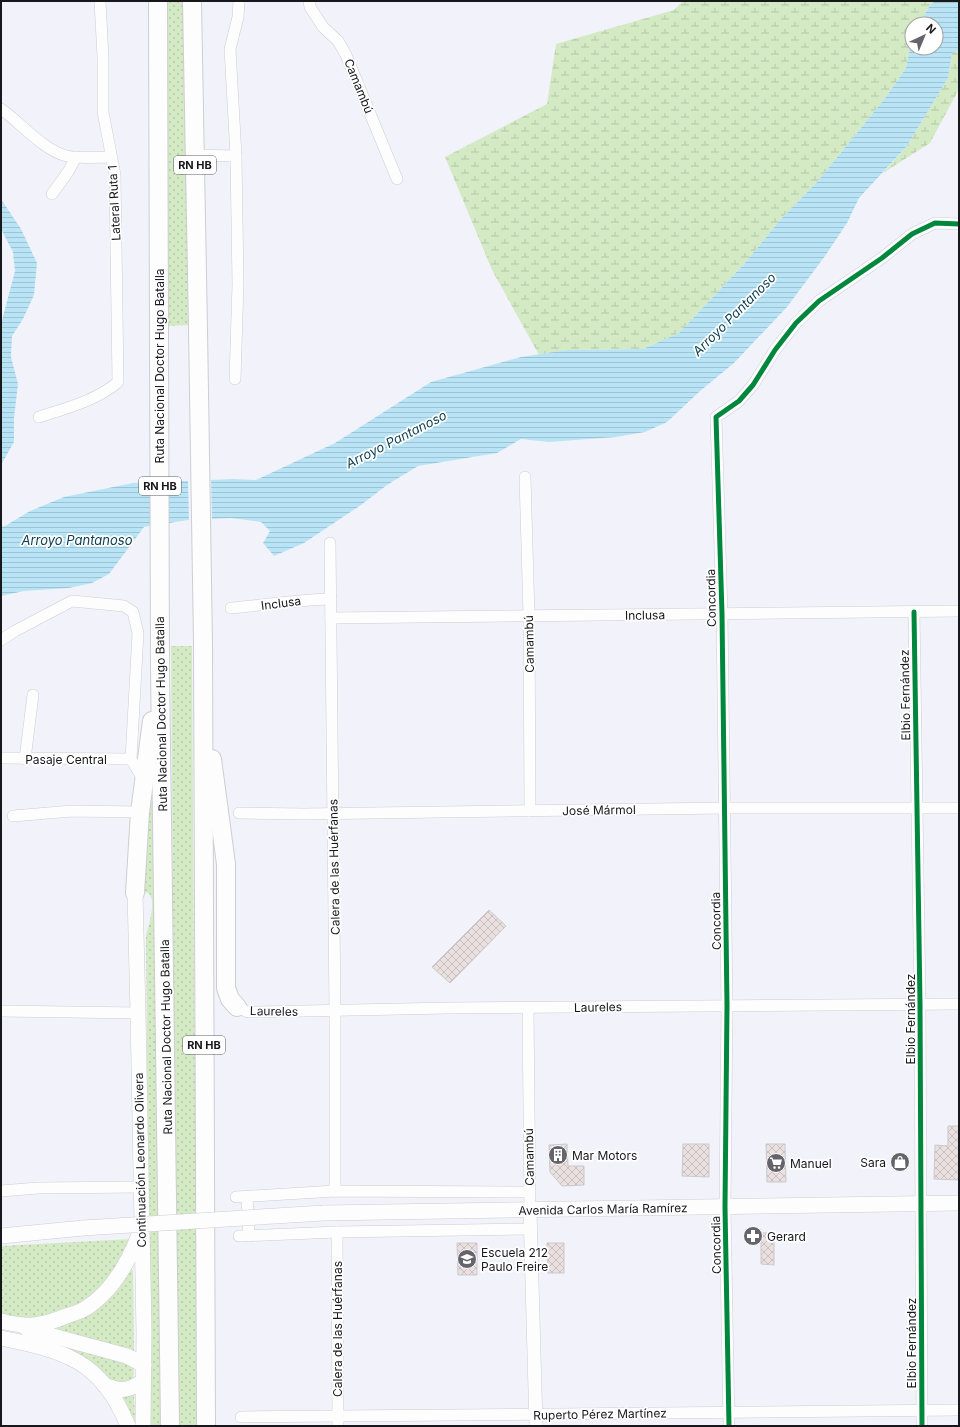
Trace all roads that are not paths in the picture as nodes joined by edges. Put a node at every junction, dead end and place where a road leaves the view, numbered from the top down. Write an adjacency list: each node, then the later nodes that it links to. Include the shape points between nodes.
1 (100, 1): 10 (street, Lateral Ruta 1, via 103,112)
2 (158, 1): 27 (highway, Ruta Nacional Doctor Hugo Batalla / RN HB)
3 (192, 1): 7 (highway, RN HB)
4 (239, 1): 8 (street, via 238,17 230,48)
5 (309, 1): 11 (street, Camambú, via 323,27 338,41 346,55)
6 (1, 109): 9 (street, via 45,146 66,156)
7 (195, 155): 8 (street); 26 (highway, RN HB)
8 (236, 156): 14 (street, via 238,284)
9 (76, 157): 10 (street); 12 (street)
10 (111, 157): 15 (street, Lateral Ruta 1, via 115,175 118,382 98,396)
11 (397, 179)
12 (52, 194)
13 (959, 224): 22 (street, Concordia, via 935,223 912,234 819,301 783,339 753,385 739,401 716,417)
14 (235, 379)
15 (39, 416)
16 (525, 477): 23 (street, Camambú)
17 (330, 543): 18 (street, Calera de las Huérfanas)
18 (331, 599): 19 (street, Inclusa); 24 (street, Calera de las Huérfanas)
19 (231, 608)
20 (959, 611): 21 (street, Inclusa)
21 (914, 612): 22 (street, Inclusa); 35 (street, Elbio Fernández)
22 (722, 614): 23 (street, Inclusa); 33 (street, Concordia)
23 (529, 616): 24 (street, Inclusa); 36 (street, Camambú)
24 (331, 618): 39 (street, Calera de las Huérfanas)
25 (1, 640): 31 (street, via 72,601 124,606 133,612 138,633)
26 (202, 664): 45 (highway, via 226,864 226,988 230,999); 77 (highway, RN HB)
27 (160, 669): 32 (highway); 76 (highway, Ruta Nacional Doctor Hugo Batalla / RN HB)
28 (33, 695): 30 (street)
29 (1, 758): 30 (street, Pasaje Central)
30 (25, 759): 31 (street, Pasaje Central)
31 (131, 759): 32 (street)
32 (144, 782): 37 (highway)
33 (724, 808): 35 (street, José Mármol); 36 (street, José Mármol); 44 (street, Concordia)
34 (959, 808): 35 (street, José Mármol)
35 (917, 809): 42 (street, Elbio Fernández)
36 (530, 811): 39 (street, José Mármol)
37 (140, 812): 40 (street, via 72,811); 41 (highway)
38 (238, 813): 39 (street, José Mármol)
39 (333, 814): 47 (street, Calera de las Huérfanas)
40 (13, 816)
41 (135, 893): 49 (main road, Continuación Leonardo Olivera)
42 (920, 1004): 43 (street, Laureles); 44 (street, Laureles); 55 (street, Elbio Fernández)
43 (959, 1004)
44 (727, 1006): 46 (street, Laureles); 56 (street, Concordia)
45 (237, 1007): 47 (street, Laureles, via 248,1012)
46 (528, 1008): 47 (street, Laureles); 53 (street, Camambú)
47 (335, 1010): 52 (street, Calera de las Huérfanas)
48 (1, 1011): 49 (street)
49 (138, 1013): 50 (main road, Continuación Leonardo Olivera)
50 (141, 1187): 51 (street); 58 (main road, Continuación Leonardo Olivera)
51 (1, 1191)
52 (335, 1191): 53 (street, Avenida Carlos María Ramírez); 60 (street, Avenida Carlos María Ramírez, via 241,1197 244,1236)
53 (529, 1192): 57 (street, Camambú)
54 (959, 1203): 55 (main road, Avenida Carlos María Ramírez)
55 (921, 1204): 56 (main road, Avenida Carlos María Ramírez); 68 (street, Elbio Fernández)
56 (725, 1207): 57 (main road, Avenida Carlos María Ramírez); 70 (street, Concordia)
57 (530, 1210): 59 (street, Camambú); 61 (main road, Avenida Carlos María Ramírez, bridge, via 324,1213 83,1228)
58 (141, 1228): 63 (main road, via 132,1254 122,1271 103,1294 86,1308 36,1326); 65 (main road, Continuación Leonardo Olivera)
59 (531, 1229): 60 (street, Avenida Carlos María Ramírez); 72 (street, Camambú)
60 (337, 1232): 73 (street, Calera de las Huérfanas)
61 (1, 1236)
62 (1, 1321): 63 (main road)
63 (16, 1325): 65 (main road, via 127,1356)
64 (2, 1338): 67 (main road, via 57,1351 93,1372)
65 (144, 1365): 66 (main road, Continuación Leonardo Olivera)
66 (144, 1381): 67 (main road, via 126,1390); 75 (main road, Continuación Leonardo Olivera)
67 (104, 1385): 74 (main road, via 116,1401)
68 (921, 1410): 69 (street, Ruperto Pérez Martínez); 70 (street, Ruperto Pérez Martínez); 79 (street, Elbio Fernández)
69 (959, 1410)
70 (728, 1412): 72 (street, Ruperto Pérez Martínez); 78 (street, Concordia)
71 (241, 1417): 73 (street, Ruperto Pérez Martínez)
72 (537, 1420): 73 (street, Ruperto Pérez Martínez)
73 (338, 1421)
74 (128, 1426)
75 (143, 1426)
76 (170, 1426)
77 (206, 1426)
78 (729, 1426)
79 (922, 1426)

